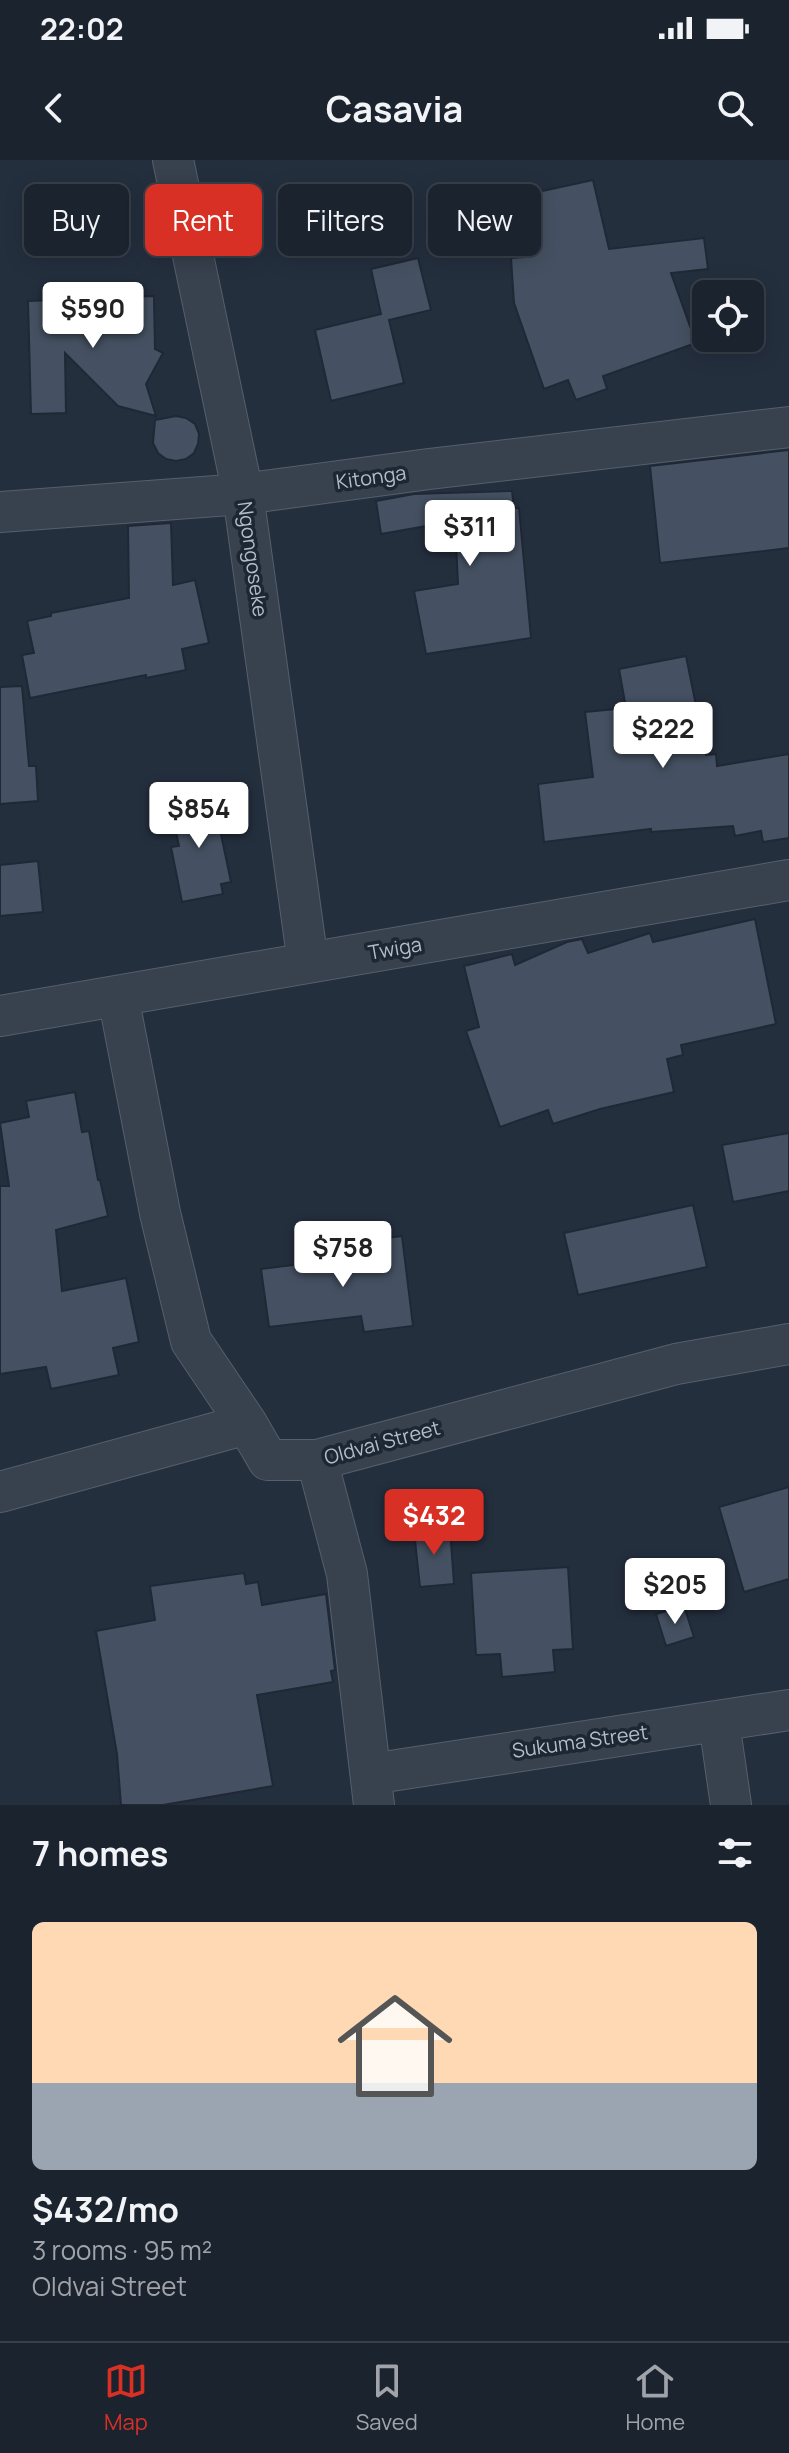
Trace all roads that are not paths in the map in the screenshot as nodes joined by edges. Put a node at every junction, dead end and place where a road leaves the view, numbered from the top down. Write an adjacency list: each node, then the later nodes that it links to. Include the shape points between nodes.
1 (173, 160): 3 (street, Ngongoseke)
2 (789, 427): 3 (street, Kitonga)
3 (243, 494): 4 (street, Kitonga); 6 (street, Ngongoseke)
4 (0, 512)
5 (789, 880): 6 (street, Twiga)
6 (308, 963): 7 (street, Twiga)
7 (118, 996): 8 (street, Twiga); 10 (street, Oldvai Street, via 191,1341)
8 (0, 1016)
9 (789, 1344): 11 (street, Oldvai Street, via 676,1364)
10 (247, 1424): 11 (street, Oldvai Street, via 268,1460); 12 (street)
11 (317, 1460): 15 (street, via 347,1574)
12 (0, 1492)
13 (789, 1710): 14 (street, Sukuma Street)
14 (719, 1722): 15 (street, Sukuma Street, via 533,1747); 16 (street)
15 (373, 1789)
16 (731, 1805)

